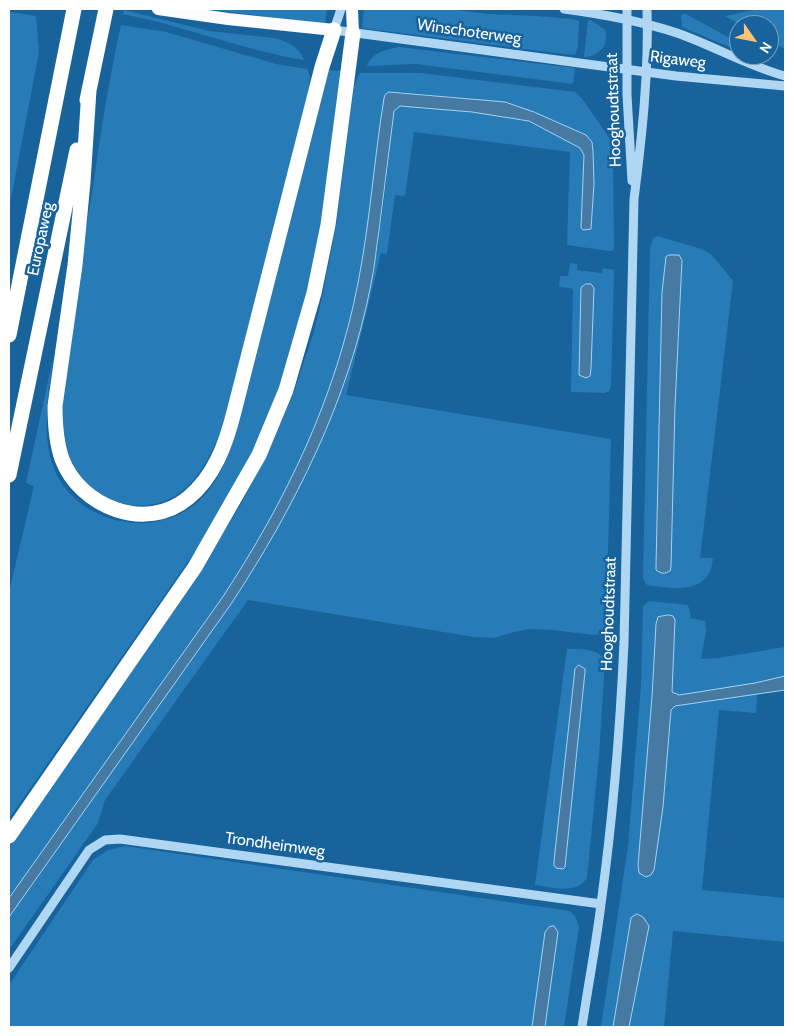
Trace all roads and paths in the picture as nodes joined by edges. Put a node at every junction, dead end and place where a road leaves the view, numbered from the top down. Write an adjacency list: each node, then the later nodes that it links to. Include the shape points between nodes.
1 (74, 9): 19 (highway, Europaweg)
2 (106, 9): 17 (highway, Europaweg)
3 (158, 9): 11 (main road, Winschoterweg)
4 (342, 9): 11 (street)
5 (352, 9): 12 (main road)
6 (564, 9): 9 (street)
7 (627, 9): 9 (street, Hooghoudtstraat)
8 (646, 9): 10 (street, Hooghoudtstraat)
9 (627, 20): 10 (street); 13 (street, Hooghoudtstraat)
10 (647, 25): 14 (street, Hooghoudtstraat); 15 (street, Rigaweg, via 678,33 768,72)
11 (334, 30): 12 (street, Winschoterweg); 17 (highway, via 224,447 207,477 187,499 166,510 141,514 111,508 86,494 68,471 57,443 55,406 75,265)
12 (353, 33): 13 (street, Winschoterweg); 21 (highway, via 328,225 314,293 286,390 259,456 195,567)
13 (627, 70): 14 (street, Rigaweg); 18 (street, Hooghoudtstraat)
14 (646, 72): 16 (street, Rigaweg); 18 (street, Hooghoudtstraat)
15 (785, 76)
16 (785, 86)
17 (89, 90): 20 (highway, Europaweg)
18 (634, 199): 22 (street, Hooghoudtstraat, via 624,643 615,781)
19 (9, 335)
20 (9, 475)
21 (9, 836)
22 (601, 904): 23 (street, Trondheimweg, via 120,839 105,840 89,850); 24 (street, Hooghoudtstraat)
23 (9, 968)
24 (582, 1027)

